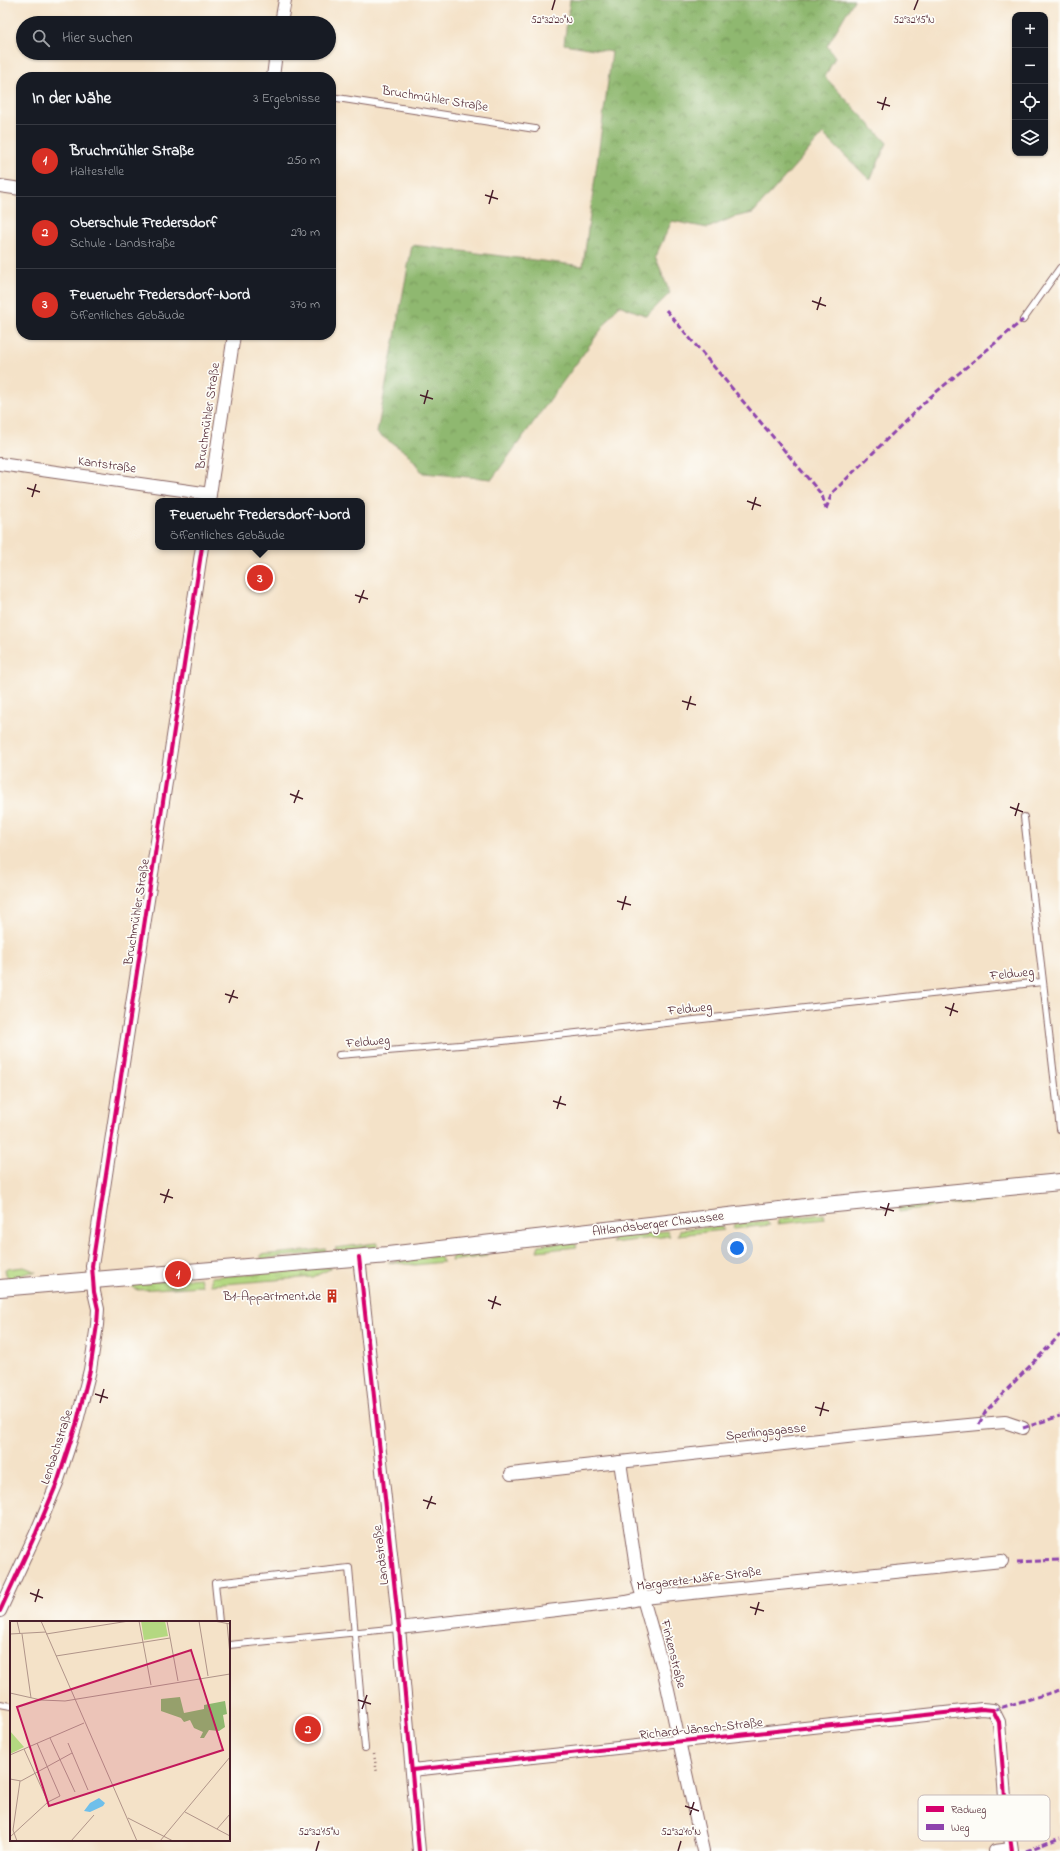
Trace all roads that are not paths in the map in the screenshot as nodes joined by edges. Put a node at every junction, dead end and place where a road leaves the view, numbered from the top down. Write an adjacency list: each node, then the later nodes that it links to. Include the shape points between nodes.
1 (285, 0): 2 (street)
2 (282, 16)
3 (275, 60): 4 (street)
4 (273, 72)
5 (336, 98): 6 (lane, Bruchmühler Straße)
6 (535, 129)
7 (0, 186): 8 (street)
8 (16, 188)
9 (1060, 268): 10 (lane)
10 (1022, 320)
11 (233, 340): 13 (street, Bruchmühler Straße)
12 (0, 464): 13 (street, Kantstraße)
13 (210, 498)
14 (202, 550): 21 (street, Bruchmühler Straße, via 92,1266)
15 (1024, 816): 16 (lane, Feldweg)
16 (1042, 982): 17 (lane, Feldweg, via 484,1043); 18 (lane, Feldweg)
17 (339, 1055)
18 (1060, 1129)
19 (1060, 1182): 20 (main road, Altlandsberger Chaussee, via 815,1206)
20 (359, 1257): 21 (main road, Altlandsberger Chaussee); 30 (street, Landstraße)
21 (93, 1280): 22 (main road, Altlandsberger Chaussee); 28 (street, Lenbachstraße, via 98,1309 97,1325 90,1370 76,1425 57,1483)
22 (0, 1288)
23 (1023, 1428): 24 (street, Sperlingsgasse, via 1005,1422)
24 (620, 1462): 25 (street, Sperlingsgasse); 27 (street, Finkenstraße, via 638,1581)
25 (511, 1474)
26 (1002, 1561): 27 (street, Margarete-Näfe-Straße)
27 (644, 1598): 30 (street, Margarete-Näfe-Straße); 35 (street, Finkenstraße)
28 (0, 1611)
29 (219, 1621): 31 (lane, via 215,1582 349,1568)
30 (399, 1628): 31 (lane); 37 (street, Landstraße)
31 (355, 1633): 32 (lane); 36 (lane)
32 (230, 1645)
33 (0, 1704): 34 (lane)
34 (10, 1706)
35 (679, 1742): 37 (street, Richard-Jänsch-Straße); 38 (street, Richard-Jänsch-Straße, via 982,1709 993,1710 999,1722); 41 (street, Finkenstraße)
36 (365, 1748)
37 (412, 1770): 40 (street, Landstraße)
38 (1006, 1795)
39 (1012, 1850): 42 (street)
40 (419, 1851)
41 (703, 1851)
42 (995, 1851)

